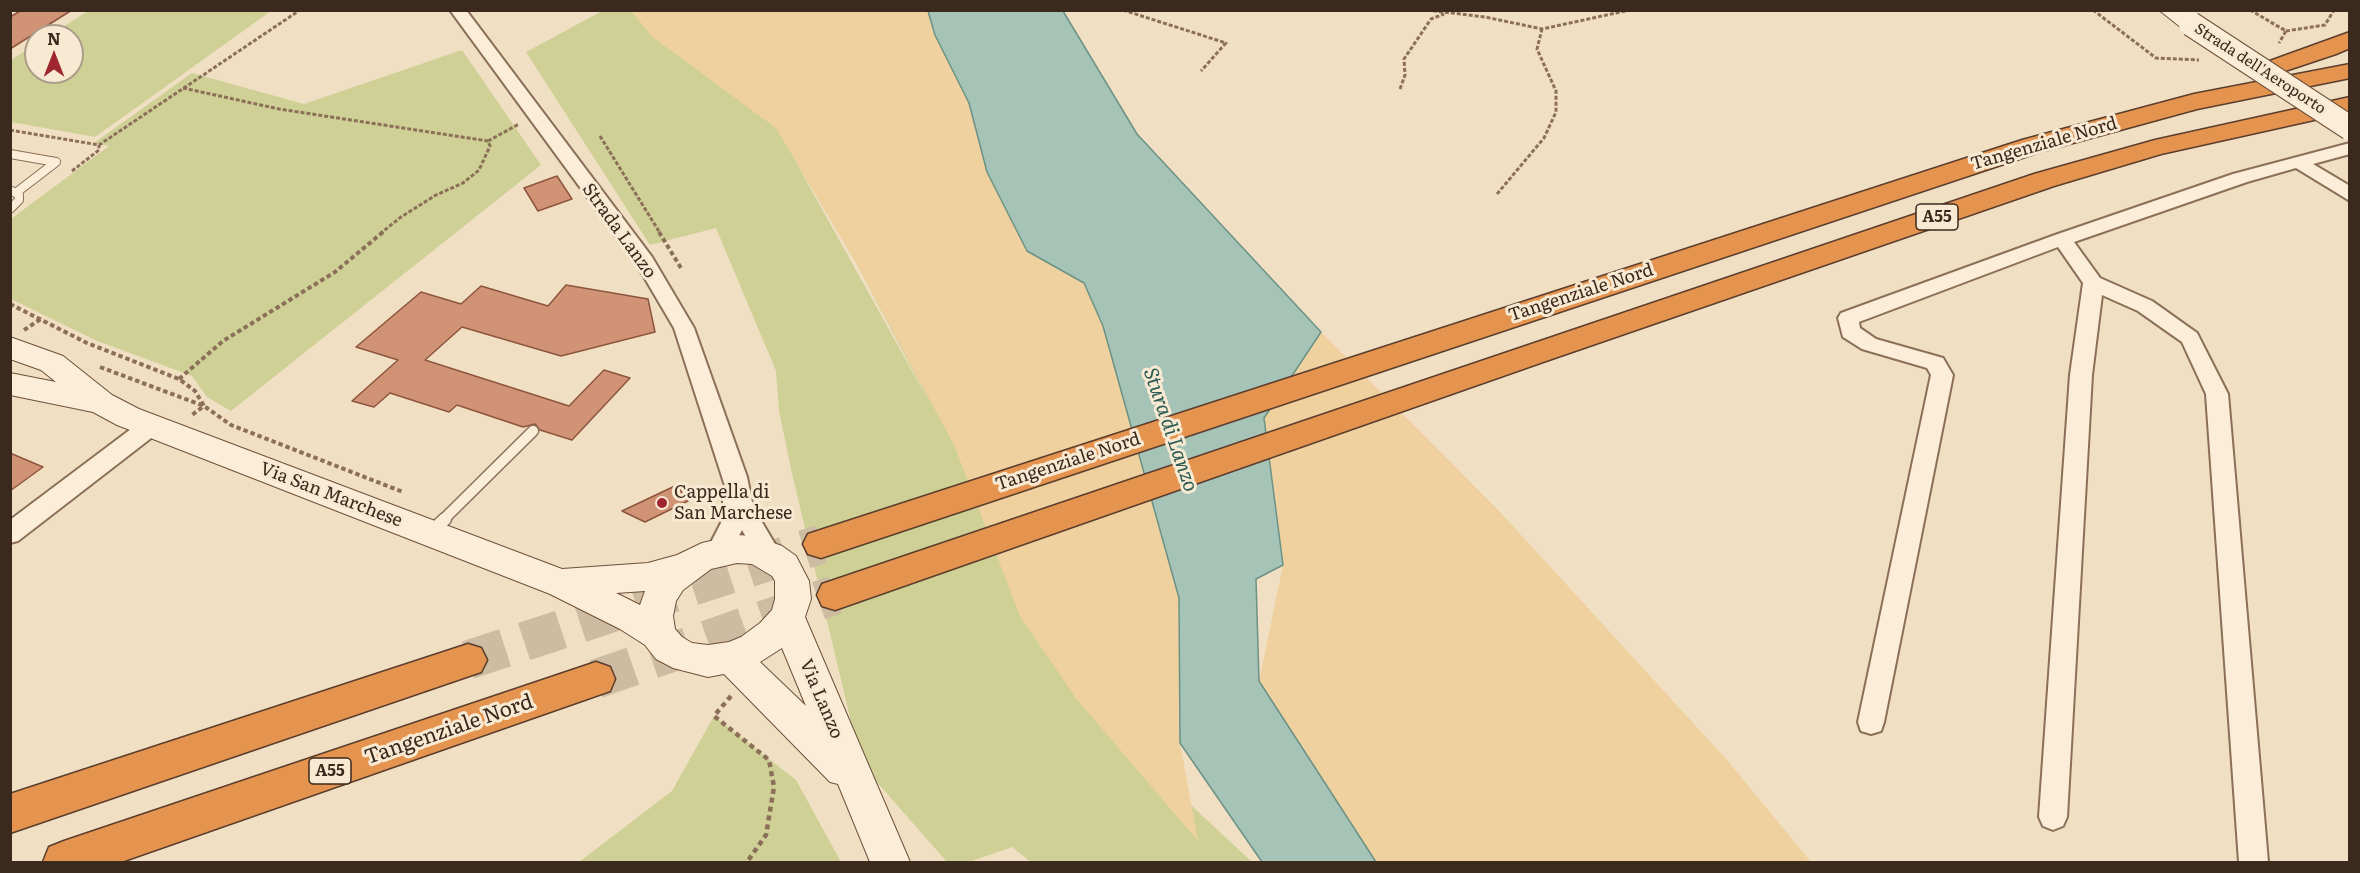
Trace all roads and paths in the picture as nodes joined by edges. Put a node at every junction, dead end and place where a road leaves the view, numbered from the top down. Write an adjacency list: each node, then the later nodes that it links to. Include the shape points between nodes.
1 (300, 10): 15 (path)
2 (458, 10): 20 (street, Strada Lanzo)
3 (1123, 10): 14 (path, via 1226,43)
4 (1427, 10): 8 (path)
5 (1630, 10): 10 (path)
6 (2170, 10): 9 (street, Strada dell'Aeroporto)
7 (2334, 10): 11 (path, via 2325,25)
8 (1444, 14): 10 (path, via 1485,17); 16 (path, via 1431,19 1404,59 1405,75)
9 (2196, 18): 19 (street, Strada dell'Aeroporto); 21 (street, Strada dell'Aeroporto, bridge)
10 (1542, 30): 29 (path, via 1537,49 1556,91 1556,112 1544,138)
11 (2286, 32)
12 (2349, 39): 17 (highway, via 2261,71)
13 (2349, 70): 17 (highway, Tangenziale Nord / A55)
14 (1201, 71)
15 (183, 88): 22 (path, via 99,145); 24 (path, via 279,109)
16 (1400, 89)
17 (2194, 102): 48 (highway, Tangenziale Nord / A55, via 2031,146)
18 (2349, 104): 53 (highway, Tangenziale Nord / A55, via 2155,148 2044,180)
19 (2349, 114)
20 (534, 116): 24 (path); 45 (street, Strada Lanzo, via 645,262 684,328)
21 (2349, 128)
22 (10, 130)
23 (600, 136): 33 (path)
24 (488, 141): 39 (path, via 490,146 479,170 463,183 401,217 335,272 223,341)
25 (2349, 148): 27 (street)
26 (10, 154): 28 (lane, via 56,162)
27 (2298, 162): 30 (street); 32 (street)
28 (14, 192): 31 (lane, via 19,200)
29 (1497, 194)
30 (2349, 195)
31 (10, 209)
32 (2062, 239): 34 (street); 59 (street, via 1848,318 1850,332 1869,344 1935,363 1942,375)
33 (681, 268)
34 (2093, 283): 62 (street, via 2081,375); 66 (street, via 2145,306 2190,338 2217,394)
35 (10, 304): 36 (path)
36 (41, 319): 37 (path); 39 (path, via 87,343)
37 (13, 341): 41 (street, Via San Marchese, via 52,363)
38 (89, 363): 42 (path)
39 (179, 379): 42 (path, via 195,391)
40 (10, 384): 41 (street, Via San Marchese)
41 (101, 403): 43 (street, Via San Marchese)
42 (204, 406): 43 (path)
43 (160, 430): 46 (street, Via San Marchese); 47 (street)
44 (533, 431): 46 (lane)
45 (735, 477): 49 (street, Strada Lanzo, via 735,519); 50 (street, Strada Lanzo, via 741,508)
46 (430, 533): 52 (street, Via San Marchese)
47 (10, 534)
48 (837, 539)
49 (718, 552): 50 (street, via 754,550); 51 (street)
50 (770, 556): 54 (street, via 784,566 792,581 793,599)
51 (687, 566): 52 (street, Via San Marchese, via 648,577); 55 (street, via 670,580 659,598 655,616)
52 (562, 584): 55 (street, Via San Marchese)
53 (835, 595)
54 (787, 617): 57 (street); 60 (street, Via Lanzo)
55 (658, 634): 57 (street, via 669,648 686,657)
56 (468, 660): 61 (highway)
57 (740, 667): 60 (street, Via Lanzo); 64 (path, via 714,716 769,760 774,787 766,836)
58 (596, 679): 63 (highway, Tangenziale Nord / A55)
59 (1871, 722)
60 (856, 780): 65 (street, Via Lanzo)
61 (10, 814)
62 (2053, 817)
63 (64, 862)
64 (747, 862)
65 (890, 862)
66 (2254, 862)

